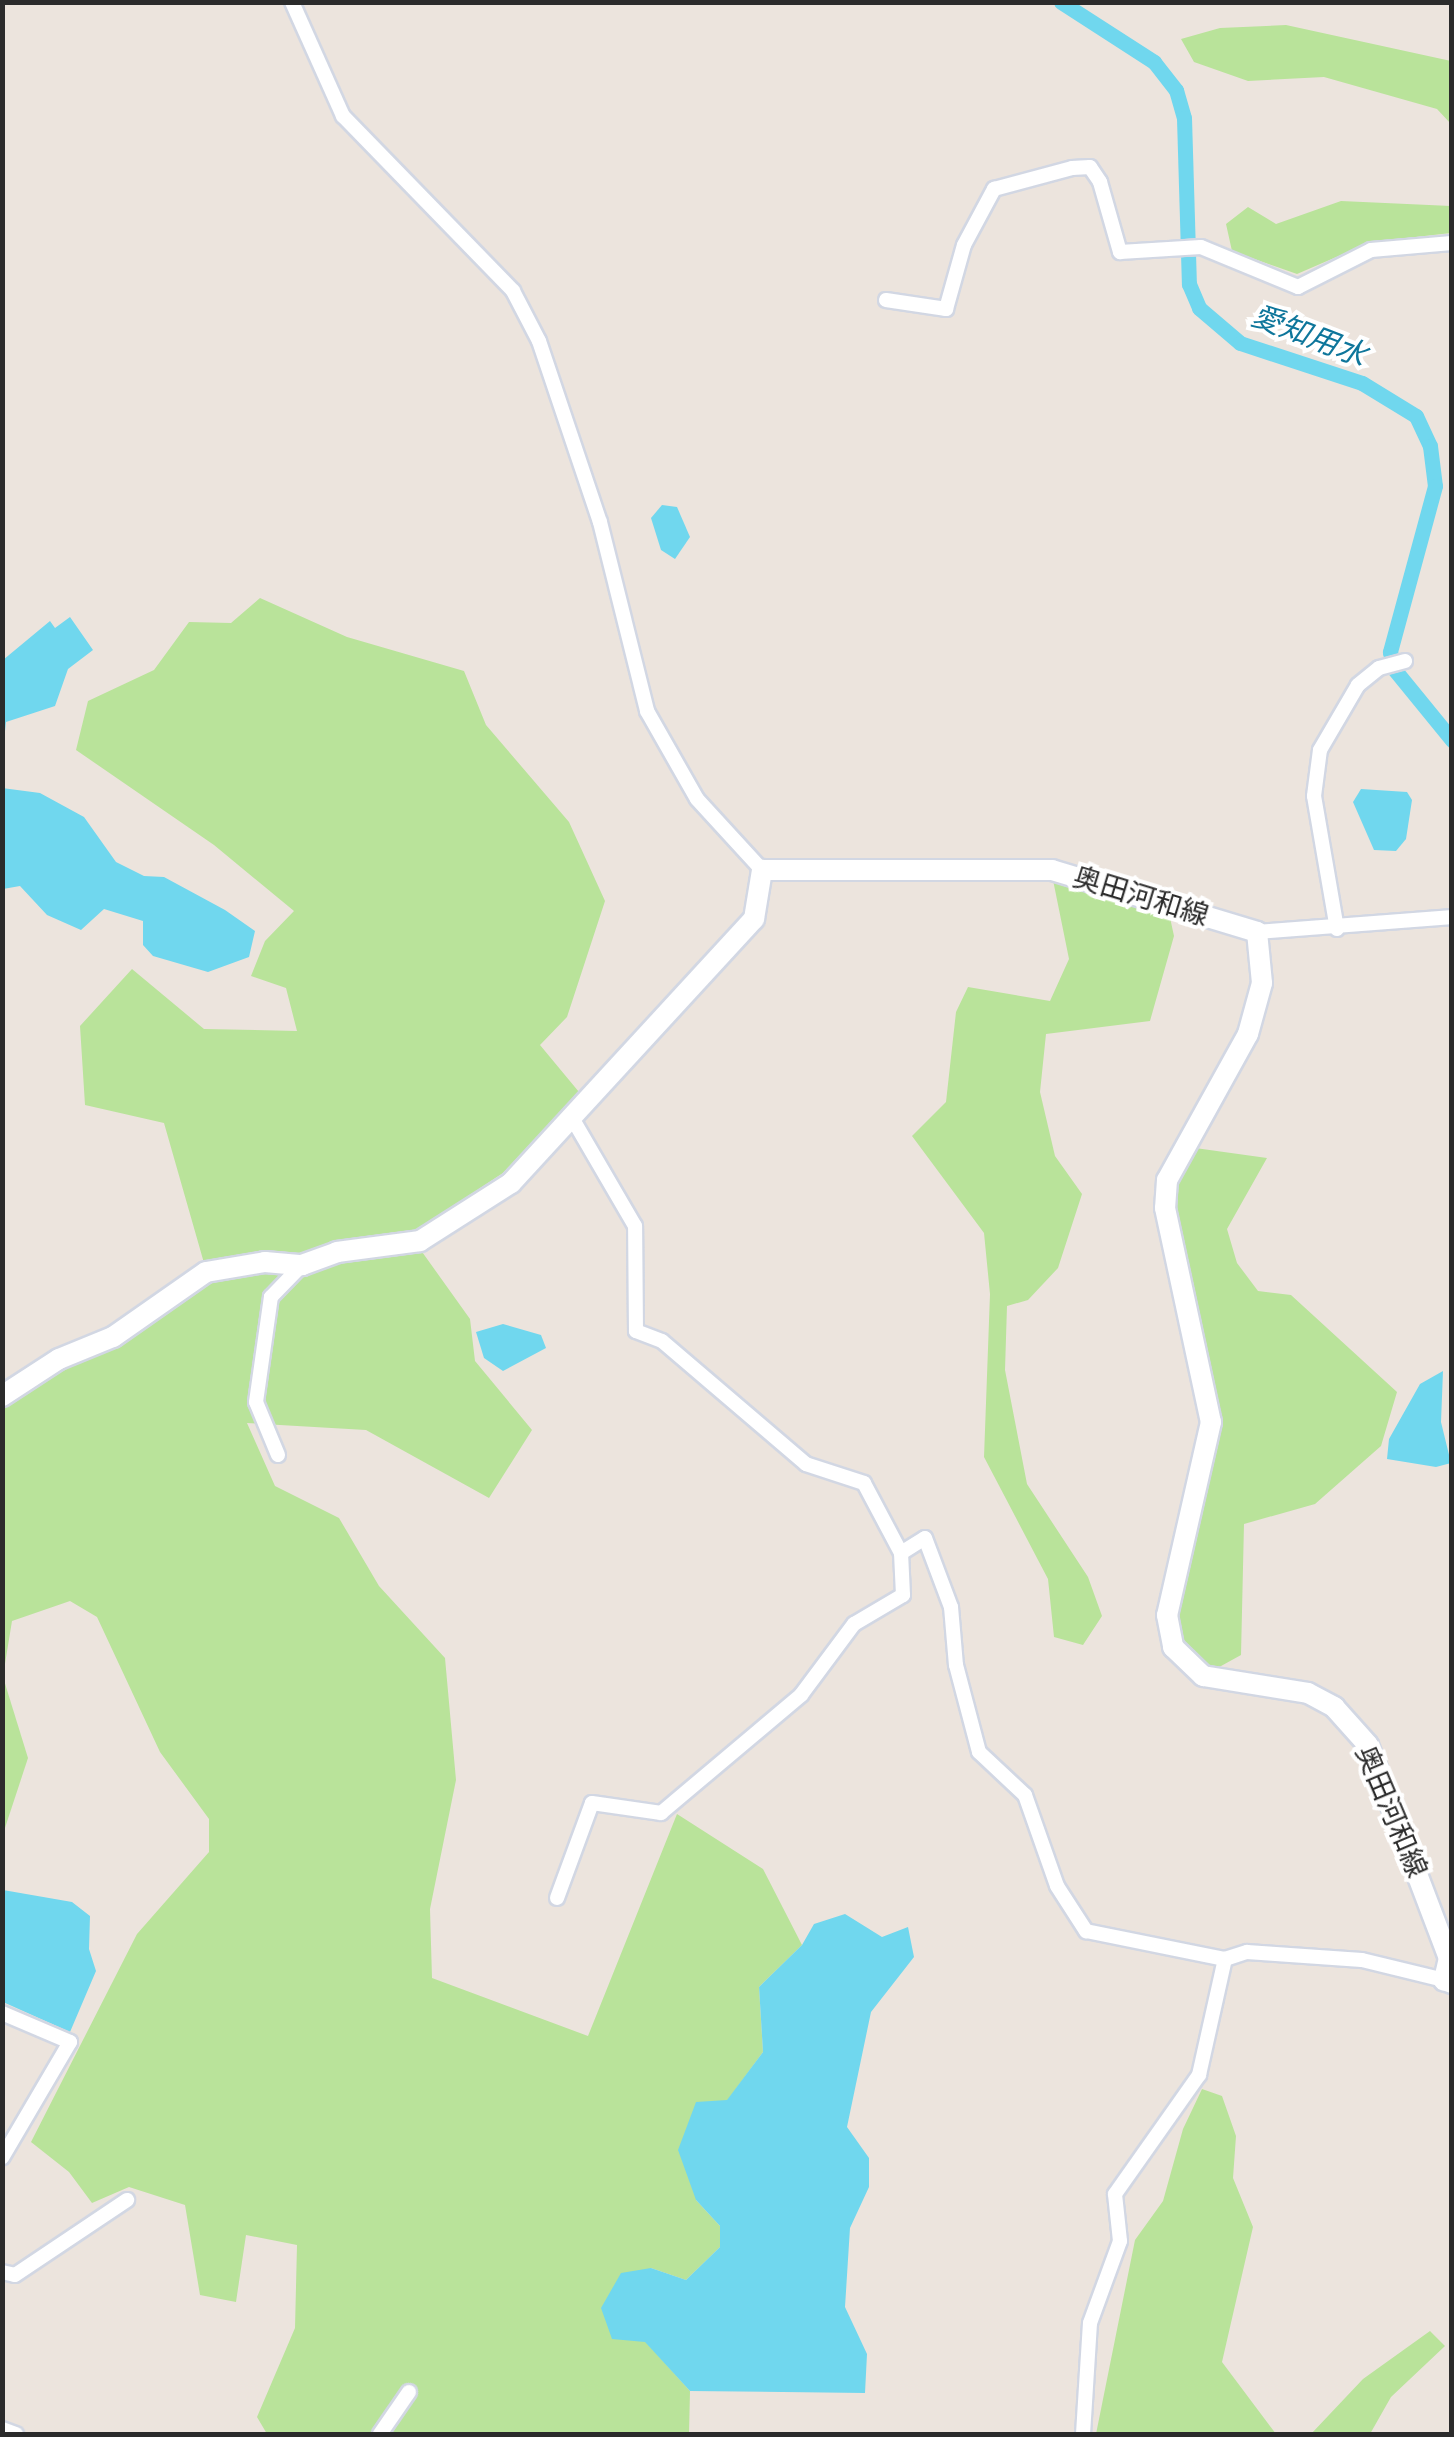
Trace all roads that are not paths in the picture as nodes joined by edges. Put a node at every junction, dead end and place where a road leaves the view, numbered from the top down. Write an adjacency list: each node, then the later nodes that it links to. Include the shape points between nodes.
1 (292, 2): 5 (street, via 342,116 464,235 522,308 539,340 600,522 647,711 697,798)
2 (1452, 243): 3 (street, via 1371,250 1298,287 1201,247 1120,252 1100,182 1090,167 1072,168 994,189 964,245 946,308)
3 (886, 300)
4 (1406, 661): 7 (street, via 1379,668 1358,685 1320,750 1314,796)
5 (762, 870): 8 (main road, 奥田河和線, via 1052,870); 9 (main road, via 754,919)
6 (1450, 913): 7 (street)
7 (1337, 929): 8 (street)
8 (1257, 932): 16 (main road, 奥田河和線, via 1262,983 1248,1034 1167,1180 1165,1208 1211,1422 1167,1615 1173,1647 1203,1676 1308,1693 1334,1707 1368,1746 1449,1958)
9 (574, 1121): 10 (main road, via 511,1182 420,1242 337,1252); 13 (street, via 635,1226 636,1331 662,1341 806,1464 864,1484)
10 (302, 1265): 11 (main road, via 265,1262 206,1272 113,1337 59,1359); 12 (street, via 271,1297 256,1402)
11 (2, 1396)
12 (278, 1455)
13 (902, 1552): 14 (street, via 903,1595 854,1624 800,1695 662,1813 592,1803); 15 (street, via 926,1538 951,1607 956,1665 979,1752 1024,1794 1057,1886 1086,1931)
14 (557, 1898)
15 (1225, 1959): 16 (street, via 1248,1952 1362,1960); 25 (street, via 1199,2075 1114,2194 1120,2241 1090,2323)
16 (1448, 1981)
17 (2, 2014): 18 (street, via 70,2042)
18 (2, 2158)
19 (127, 2200): 20 (street, via 15,2275)
20 (2, 2272)
21 (409, 2392): 24 (street)
22 (2, 2430): 23 (street)
23 (16, 2434)
24 (380, 2434)
25 (1083, 2434)

